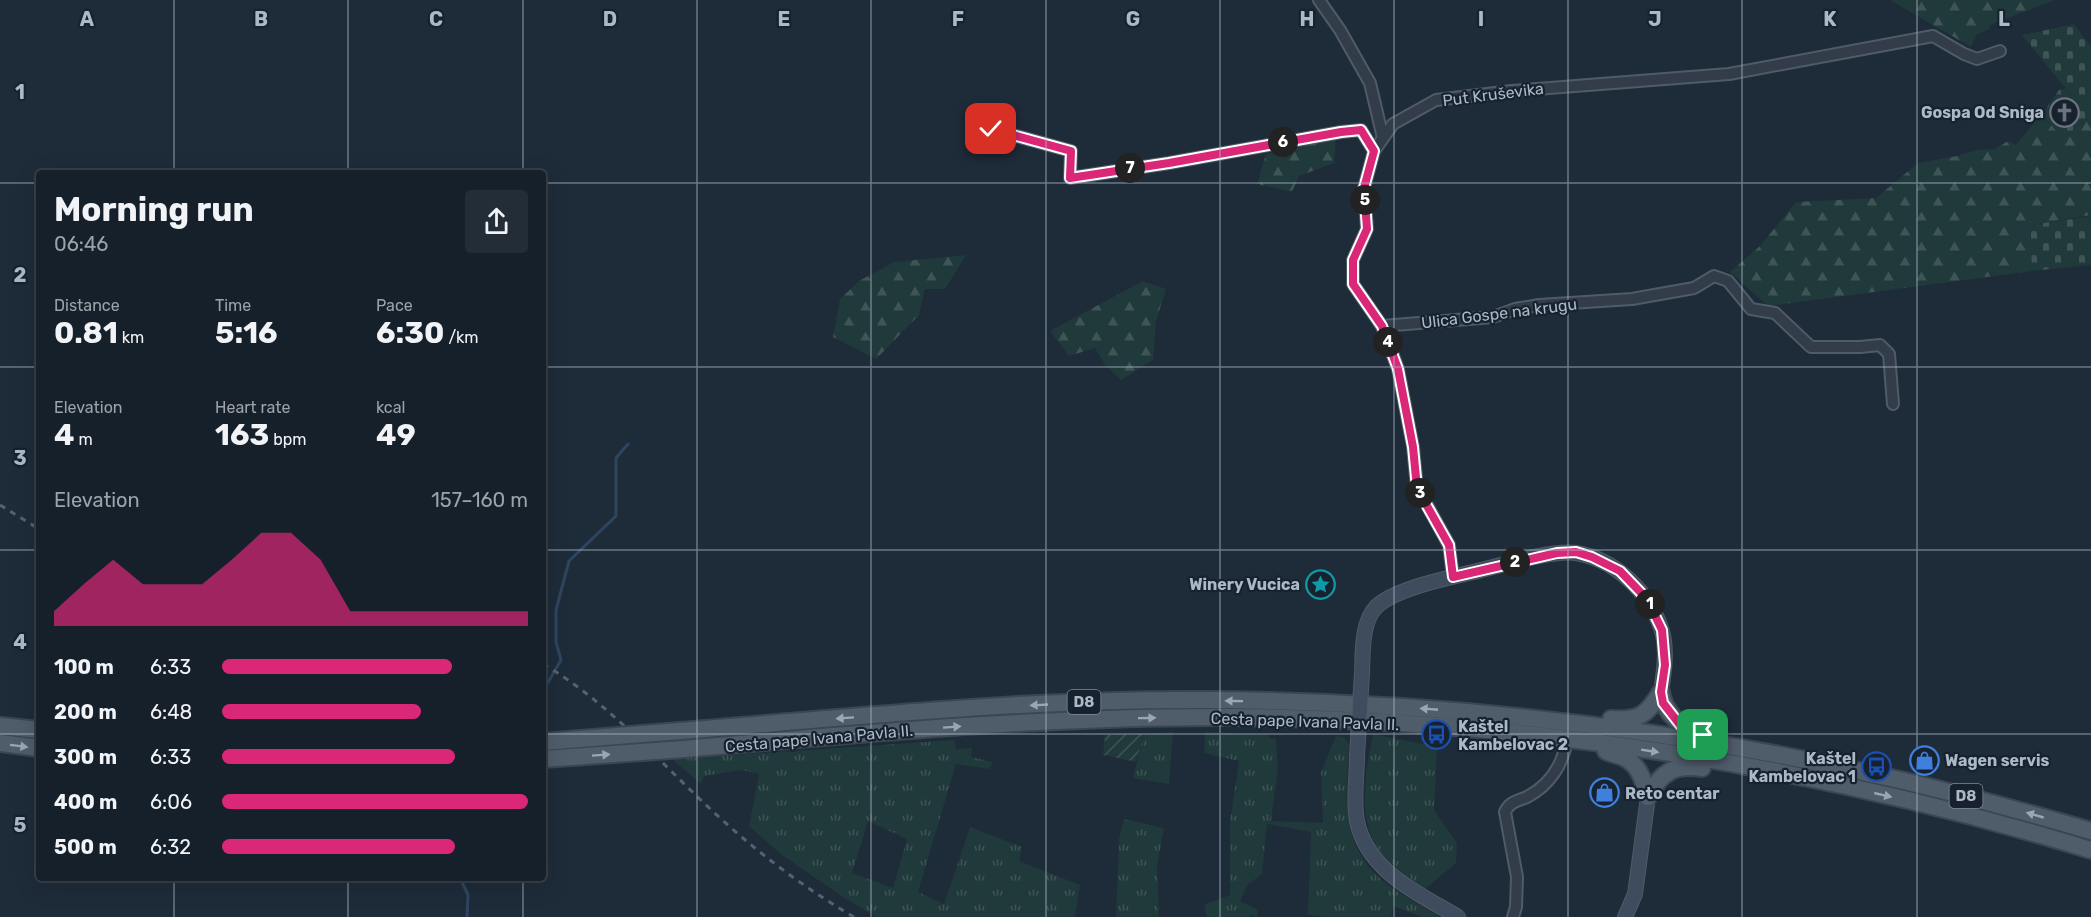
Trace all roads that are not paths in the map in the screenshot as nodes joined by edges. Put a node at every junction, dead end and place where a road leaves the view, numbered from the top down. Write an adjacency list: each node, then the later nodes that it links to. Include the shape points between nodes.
1 (1319, 0): 4 (street, via 1370,82)
2 (2000, 51): 4 (street, Put Kruševika, via 1977,59 1933,36 1729,74 1436,100 1393,124)
3 (991, 129): 5 (street, via 1071,151 1070,178 1361,130)
4 (1383, 138): 5 (street, Put Kruševika)
5 (1374, 151): 6 (street, Put Kruševika, via 1364,188 1367,229 1353,260 1353,284)
6 (1382, 326): 7 (street, Ulica Gospe na krugu, via 1492,317 1539,305 1632,299 1694,288 1714,276 1728,281 1751,309 1775,313 1811,347 1880,345 1889,354); 8 (street, Put Kruševika, via 1398,369 1417,488 1449,545)
7 (1893, 404)
8 (1453, 577): 9 (street, via 1576,552 1620,571 1647,599 1662,630 1665,665); 24 (street, bridge, via 1391,595 1375,609 1366,626 1357,819 1360,835 1375,860 1408,887)
9 (1661, 692): 10 (main road, via 1637,719 1602,719); 17 (main road, via 1667,710 1681,726)
10 (1582, 724): 14 (main road, Cesta pape Ivana Pavla II. / D8, one-way to 14, bridge, via 1392,706 1200,700 980,708); 17 (main road, Cesta pape Ivana Pavla II. / D8)
11 (0, 726): 12 (main road)
12 (36, 730)
13 (1567, 740): 16 (main road, Cesta pape Ivana Pavla II. / D8); 19 (main road, Cesta pape Ivana Pavla II. / D8, one-way to 13, bridge, via 1035,722 1192,717 1397,724); 25 (street, via 1559,768 1551,778 1529,796 1509,804 1504,812 1517,876)
14 (546, 742)
15 (0, 743): 18 (main road, one-way to 18)
16 (1592, 743): 20 (main road, Cesta pape Ivana Pavla II. / D8, one-way to 20); 21 (main road, via 1632,763 1644,781)
17 (1721, 745): 22 (main road, Cesta pape Ivana Pavla II. / D8, one-way to 17, via 1905,781)
18 (36, 748)
19 (546, 759)
20 (1728, 763): 21 (main road, via 1672,770 1655,782); 23 (main road, Cesta pape Ivana Pavla II. / D8, one-way to 23, via 1911,801)
21 (1648, 797): 26 (street, via 1635,894)
22 (2091, 831)
23 (2091, 850)
24 (1458, 917)
25 (1513, 917)
26 (1625, 917)

